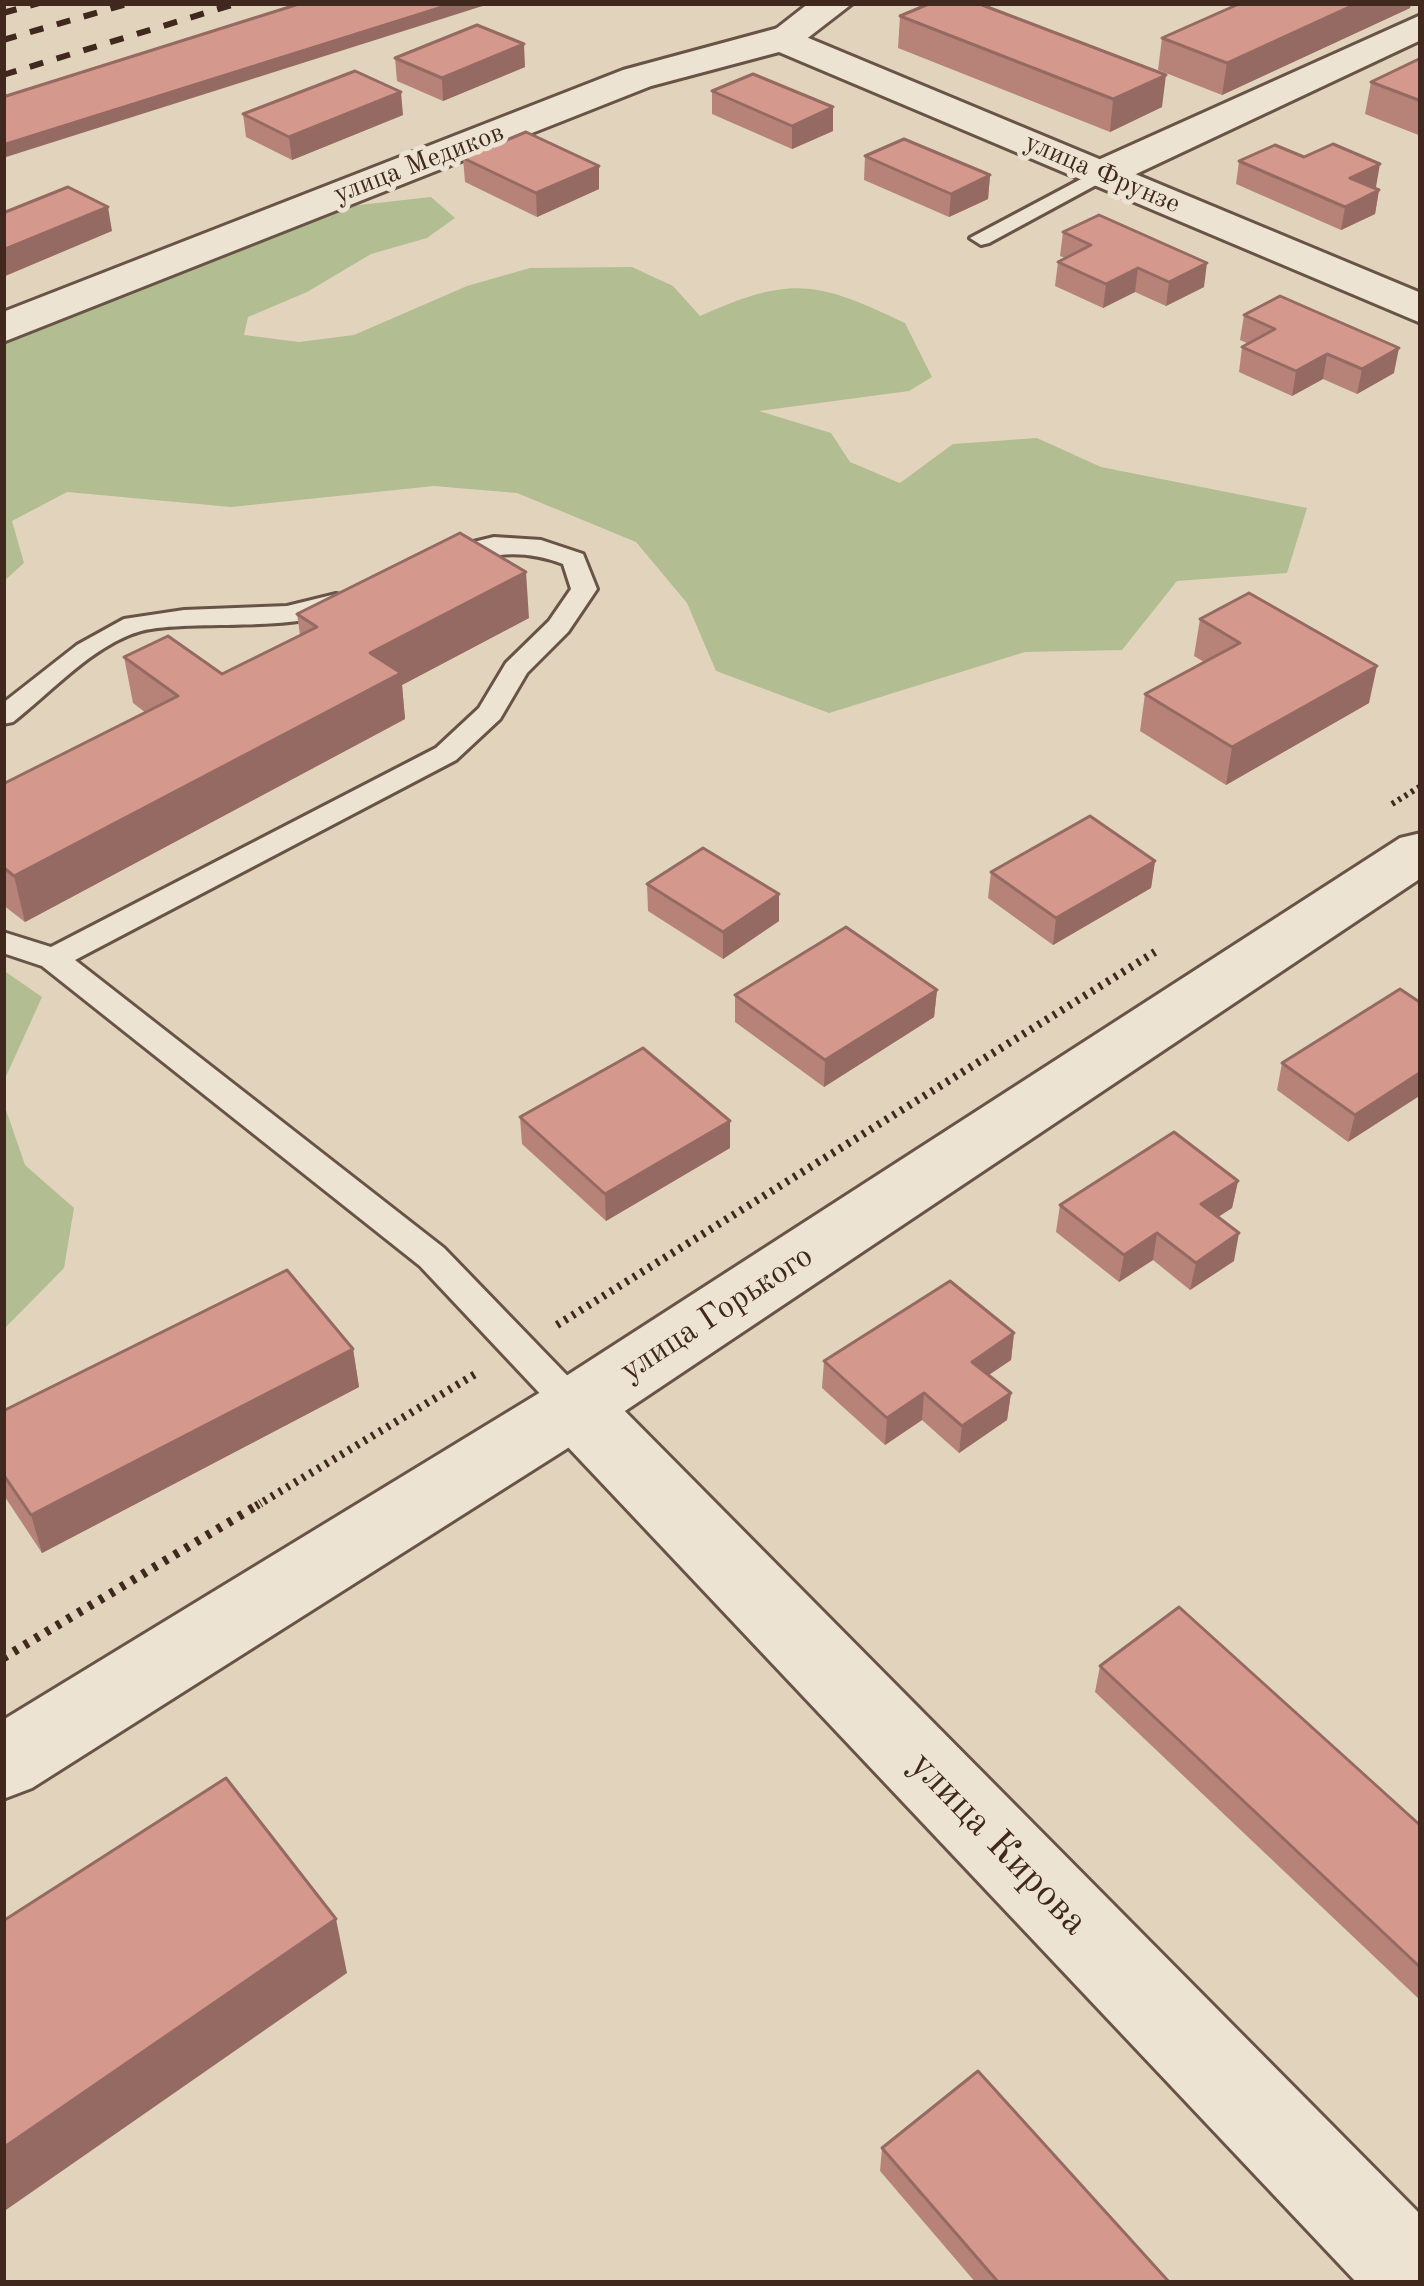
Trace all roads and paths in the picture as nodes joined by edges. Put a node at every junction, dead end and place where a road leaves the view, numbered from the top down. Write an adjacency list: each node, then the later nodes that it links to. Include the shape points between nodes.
1 (834, 3): 3 (street, улица Медиков)
2 (1421, 26): 4 (street)
3 (782, 39): 4 (street, улица Фрунзе); 7 (street, улица Медиков, via 637,78)
4 (1102, 174): 5 (lane); 6 (street, улица Фрунзе)
5 (981, 238)
6 (1421, 310)
7 (3, 328)
8 (410, 574): 15 (lane, via 468,548 533,542 574,559 584,589 490,713 446,754)
9 (367, 590): 10 (lane, via 302,615 204,614 127,626)
10 (3, 716)
11 (1421, 786): 12 (path)
12 (1402, 830): 17 (street, улица Горького)
13 (3, 942): 15 (lane)
14 (1162, 947): 16 (path)
15 (53, 959): 16 (lane, via 431,1257)
16 (518, 1348): 17 (lane); 18 (path)
17 (575, 1407): 19 (street, улица Горького); 20 (street, улица Кирова)
18 (3, 1658)
19 (3, 1762)
20 (1421, 2282)

